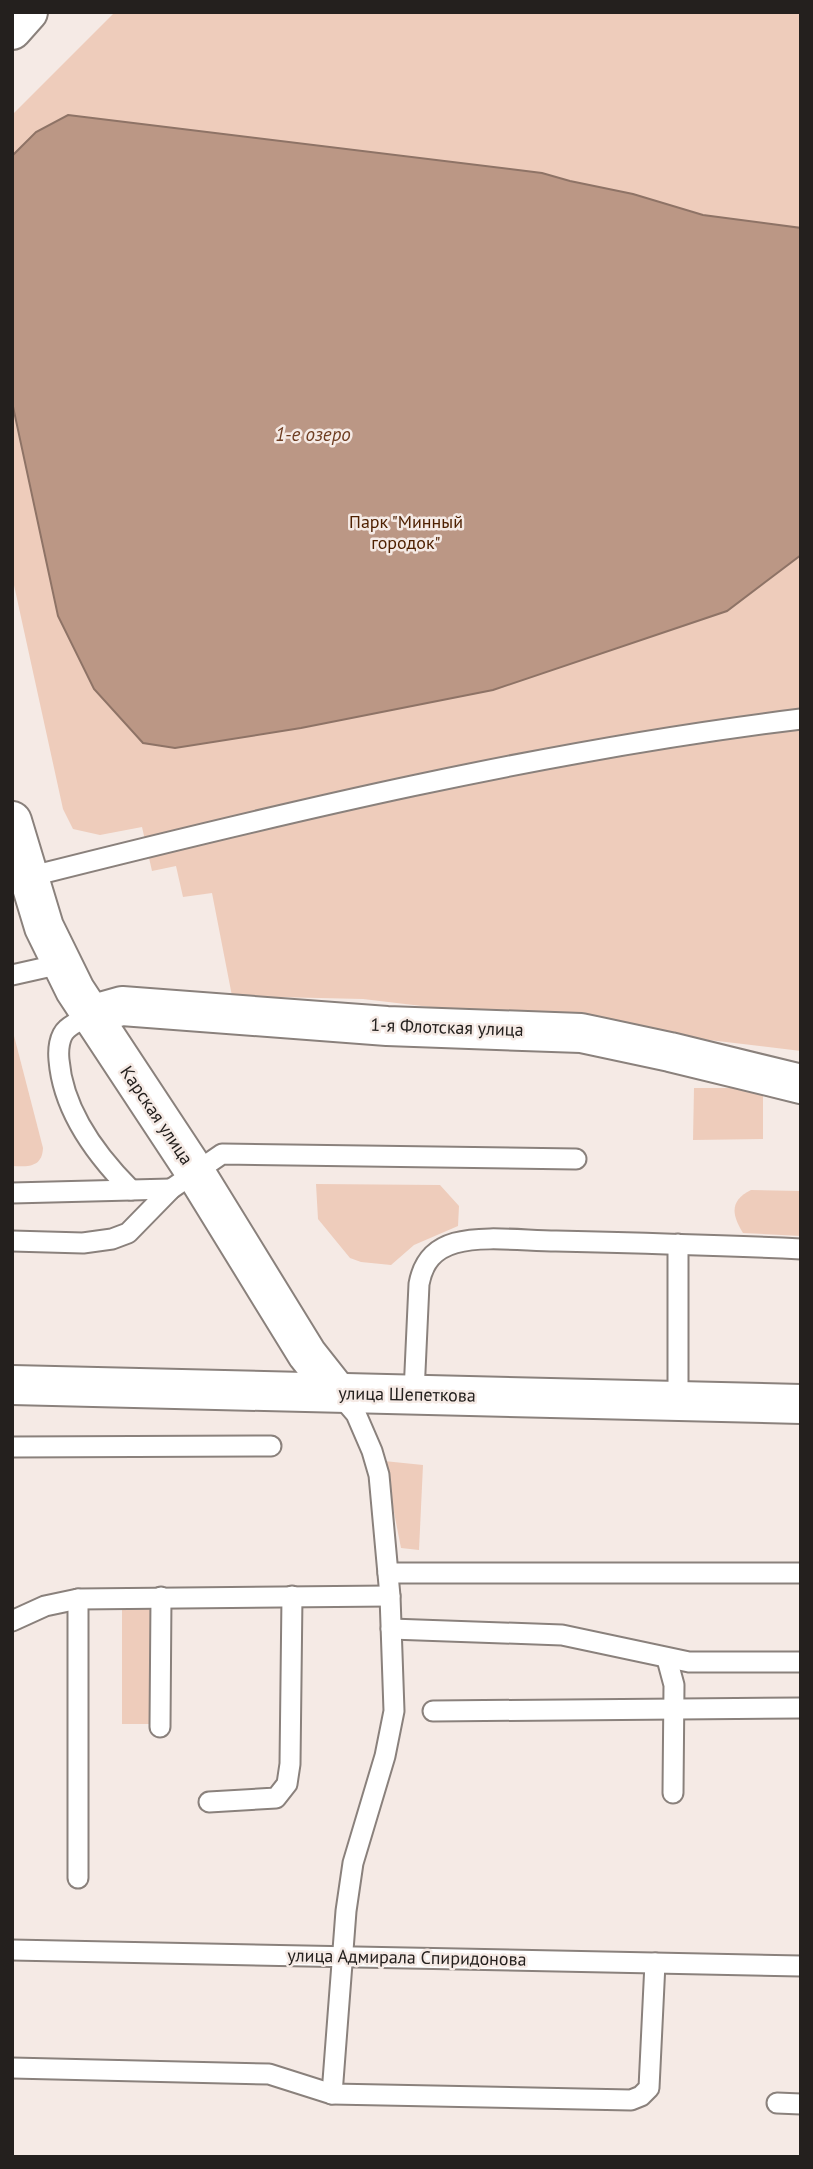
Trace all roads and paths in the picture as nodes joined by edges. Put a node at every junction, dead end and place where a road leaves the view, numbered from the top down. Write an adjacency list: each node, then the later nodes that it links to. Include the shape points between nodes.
1 (28, 12): 2 (street)
2 (12, 30)
3 (801, 719): 5 (lane, via 695,732 443,780)
4 (12, 821): 5 (street, Карская улица)
5 (28, 877): 6 (street, Карская улица)
6 (61, 964): 7 (lane); 8 (street, Карская улица)
7 (12, 975)
8 (90, 1015): 9 (street, 1-я Флотская улица, via 122,1006 387,1026 580,1033); 11 (street, Карская улица); 12 (lane, via 65,1030 58,1048 65,1091 85,1133)
9 (801, 1084)
10 (576, 1159): 11 (lane, via 222,1153)
11 (183, 1180): 12 (lane); 14 (lane, via 128,1233 113,1239); 18 (street, Карская улица)
12 (131, 1190): 13 (lane)
13 (12, 1193)
14 (12, 1241)
15 (678, 1244): 16 (lane); 19 (lane, via 475,1240 441,1249 429,1257 419,1283); 20 (lane)
16 (801, 1249)
17 (12, 1385): 18 (street, улица Шепеткова)
18 (337, 1392): 19 (street, улица Шепеткова); 24 (lane, via 356,1414 379,1475)
19 (414, 1393): 20 (street, улица Шепеткова)
20 (678, 1400): 21 (street, улица Шепеткова)
21 (801, 1404)
22 (271, 1446): 23 (lane)
23 (12, 1447)
24 (388, 1573): 25 (lane); 27 (lane)
25 (801, 1573)
26 (292, 1596): 27 (lane); 28 (lane); 39 (lane, via 288,1784 276,1798)
27 (390, 1596): 31 (lane)
28 (161, 1597): 29 (lane); 37 (lane)
29 (78, 1599): 30 (lane, via 45,1606); 40 (lane)
30 (14, 1623)
31 (391, 1629): 32 (lane, via 562,1635); 42 (lane, via 394,1711 353,1863)
32 (667, 1659): 33 (lane); 35 (lane)
33 (801, 1662)
34 (801, 1708): 35 (lane)
35 (674, 1709): 36 (lane); 38 (lane)
36 (433, 1711)
37 (160, 1727)
38 (673, 1793)
39 (209, 1802)
40 (78, 1878)
41 (12, 1950): 42 (lane, улица Адмирала Спиридонова)
42 (344, 1956): 43 (lane, улица Адмирала Спиридонова); 46 (lane)
43 (655, 1963): 44 (lane, улица Адмирала Спиридонова); 46 (lane, via 649,2088 641,2096 631,2100)
44 (801, 1966)
45 (12, 2068): 46 (lane, via 269,2074)
46 (332, 2094)
47 (777, 2104): 48 (lane)
48 (801, 2104)

